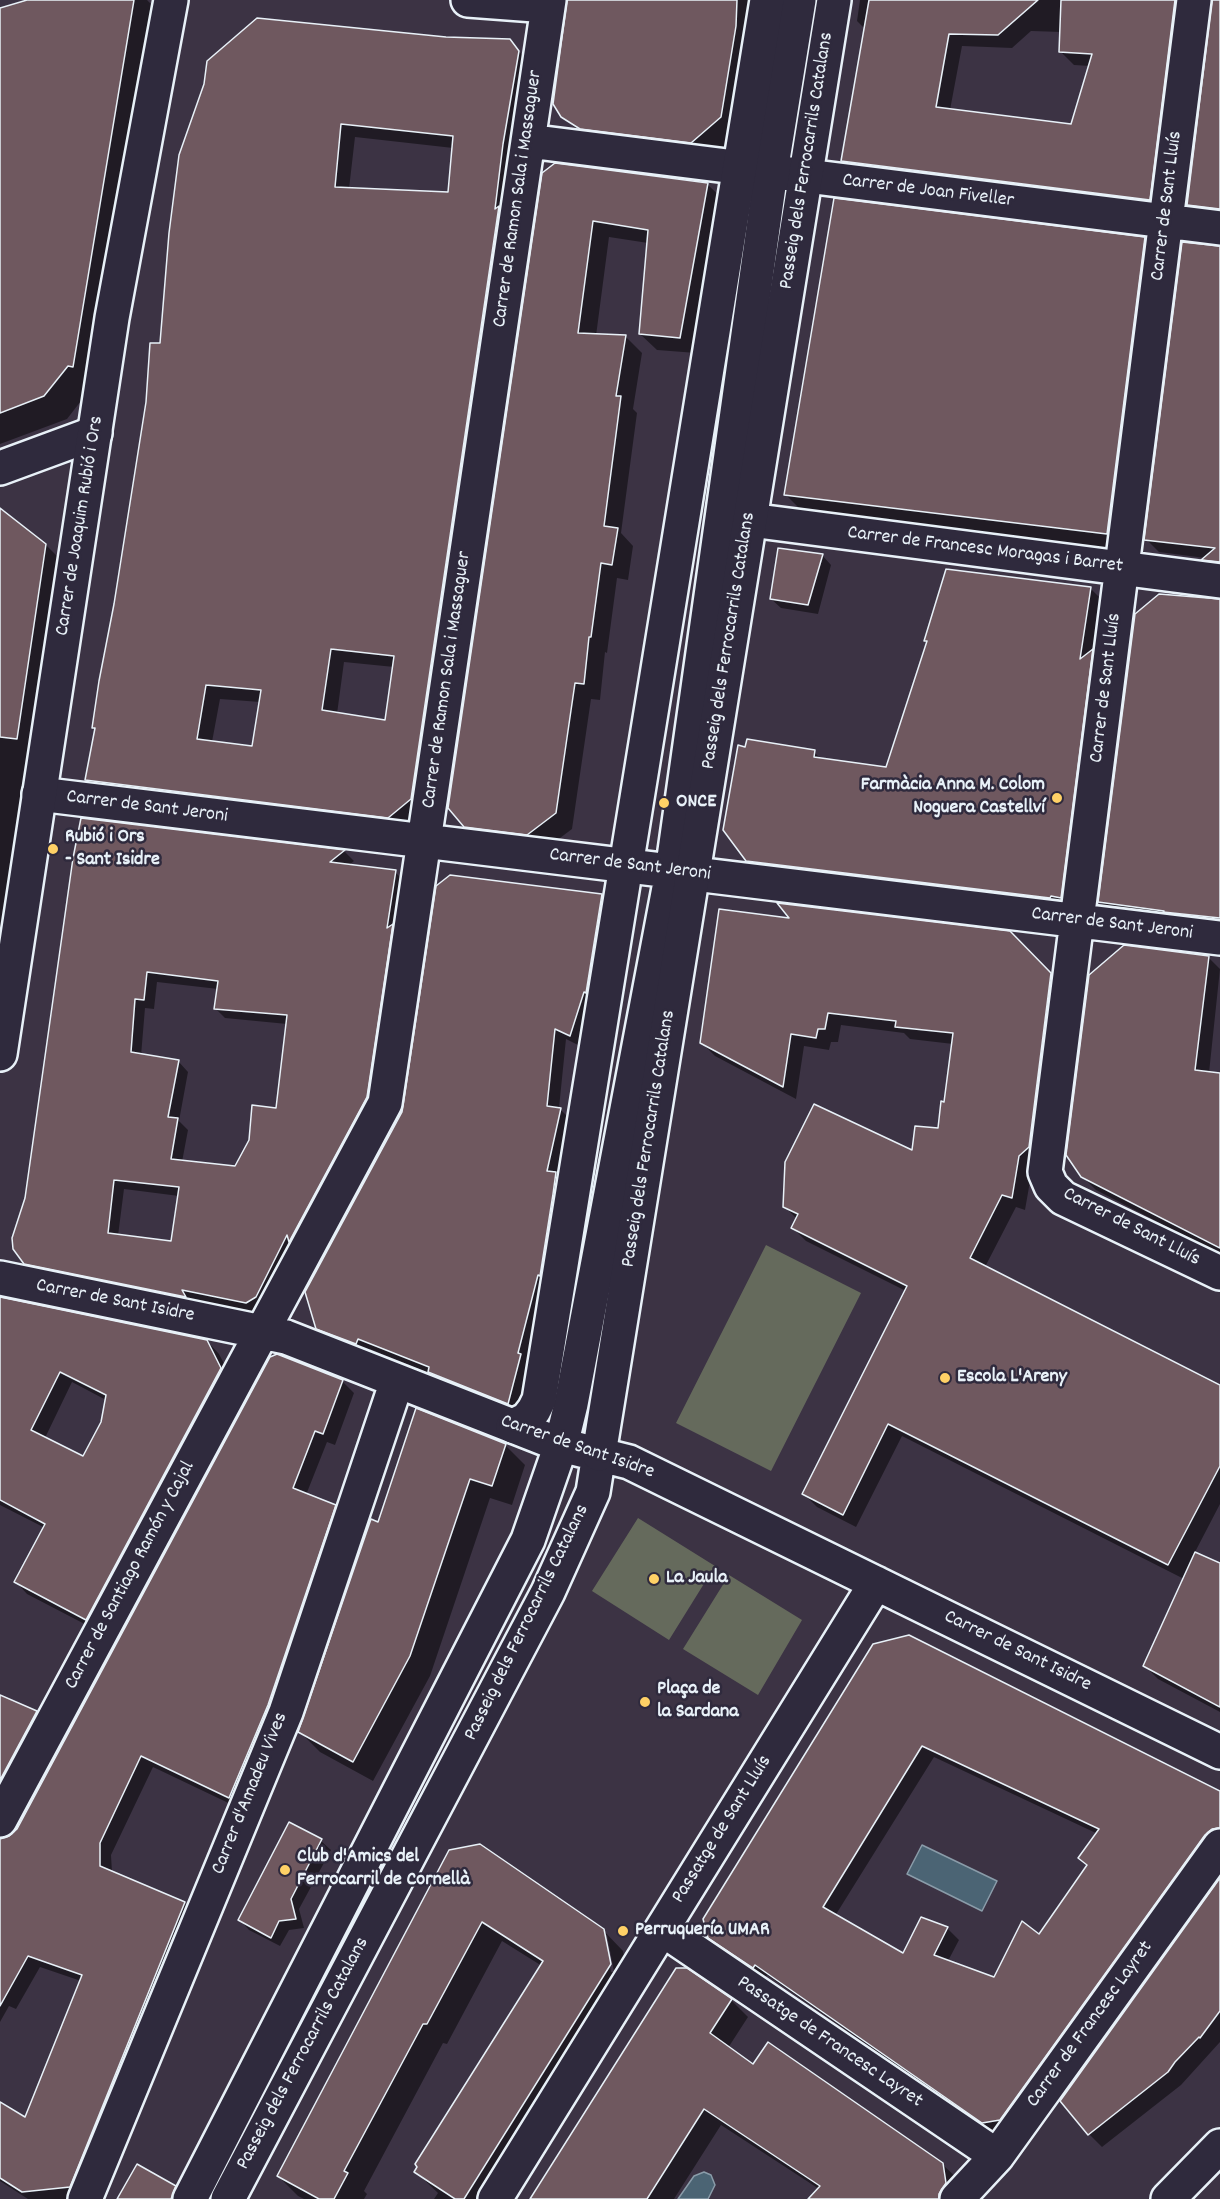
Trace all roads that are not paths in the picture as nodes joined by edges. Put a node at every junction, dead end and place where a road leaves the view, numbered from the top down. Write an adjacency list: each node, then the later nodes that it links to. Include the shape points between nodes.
1 (171, 0): 13 (street, Carrer de Joaquim Rubió i Ors, via 112,318)
2 (468, 0): 7 (street)
3 (767, 0): 9 (street, Passeig dels Ferrocarrils Catalans)
4 (799, 0): 9 (street, Passeig dels Ferrocarrils Catalans)
5 (834, 0): 10 (street, Passeig dels Ferrocarrils Catalans)
6 (1194, 0): 11 (street, Carrer de Sant Lluís)
7 (549, 3): 8 (street, Carrer de Ramon Sala i Massaguer)
8 (528, 141): 9 (street, Carrer de Joan Fiveller); 19 (street, Carrer de Ramon Sala i Massaguer)
9 (755, 170): 10 (street, Carrer de Joan Fiveller); 20 (street, Passeig dels Ferrocarrils Catalans); 21 (street, Passeig dels Ferrocarrils Catalans)
10 (806, 176): 11 (street, Carrer de Joan Fiveller); 15 (street, Passeig dels Ferrocarrils Catalans)
11 (1166, 221): 12 (street, Carrer de Joan Fiveller); 16 (street, Carrer de Sant Lluís)
12 (1220, 228)
13 (95, 432): 14 (street); 18 (street, Carrer de Joaquim Rubió i Ors)
14 (0, 468)
15 (750, 520): 16 (street, Carrer de Francesc Moragas i Barret); 21 (street, Passeig dels Ferrocarrils Catalans)
16 (1122, 568): 17 (street, Carrer de Francesc Moragas i Barret); 22 (street, Carrer de Sant Lluís)
17 (1220, 580)
18 (39, 795): 19 (street, Carrer de Sant Jeroni); 24 (street, Carrer de Joaquim Rubió i Ors)
19 (424, 841): 20 (street, Carrer de Sant Jeroni); 27 (street, Carrer de Ramon Sala i Massaguer, via 385,1103)
20 (626, 866): 21 (street, Carrer de Sant Jeroni); 29 (street, Passeig dels Ferrocarrils Catalans, via 539,1400 527,1419)
21 (682, 873): 22 (street, Carrer de Sant Jeroni); 30 (street, Passeig dels Ferrocarrils Catalans); 31 (street, Passeig dels Ferrocarrils Catalans)
22 (1077, 921): 23 (street, Carrer de Sant Jeroni); 25 (street, Carrer de Sant Lluís, via 1045,1172 1051,1186 1063,1198)
23 (1220, 938)
24 (0, 1054)
25 (1220, 1273)
26 (0, 1278): 27 (street, Carrer de Sant Isidre)
27 (262, 1332): 28 (street, Carrer de Sant Isidre, via 286,1337); 34 (street, Carrer de Santiago Ramón y Cajal)
28 (397, 1381): 29 (street, Carrer de Sant Isidre); 39 (street, Carrer d'Amadeu Vives, via 286,1712)
29 (513, 1426): 30 (street, Carrer de Sant Isidre)
30 (561, 1444): 31 (street, Carrer de Sant Isidre); 40 (street, Passeig dels Ferrocarrils Catalans, via 528,1540)
31 (599, 1454): 32 (street, Carrer de Sant Isidre, via 630,1462); 41 (street, Passeig dels Ferrocarrils Catalans, via 593,1492 548,1592)
32 (876, 1583): 33 (street, Carrer de Sant Isidre); 36 (street, Passatge de Sant Lluís)
33 (1220, 1752)
34 (0, 1820)
35 (1220, 1846): 38 (street, Carrer de Francesc Layret)
36 (662, 1929): 38 (street, Passatge de Francesc Layret); 42 (street, Passatge de Sant Lluís)
37 (1220, 2146): 44 (street)
38 (997, 2156): 43 (street, Carrer de Francesc Layret)
39 (85, 2199)
40 (190, 2199)
41 (228, 2199)
42 (495, 2199)
43 (957, 2199)
44 (1168, 2199)

